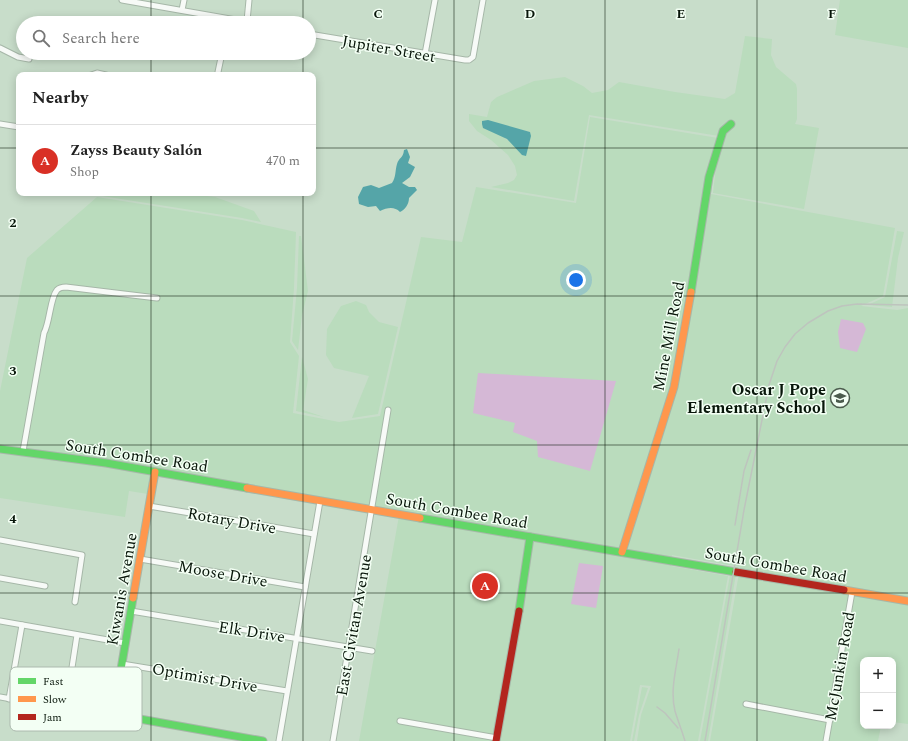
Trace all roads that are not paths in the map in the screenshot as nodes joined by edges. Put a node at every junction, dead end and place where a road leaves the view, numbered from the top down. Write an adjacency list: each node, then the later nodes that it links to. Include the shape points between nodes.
1 (122, 0): 6 (street)
2 (184, 0): 7 (street)
3 (249, 0): 9 (street)
4 (434, 0): 12 (street)
5 (483, 0): 12 (street, Jupiter Street, via 473,57 470,60)
6 (134, 1): 7 (street)
7 (182, 10): 8 (street)
8 (207, 16)
9 (248, 16)
10 (316, 35): 12 (street, Jupiter Street)
11 (0, 48): 13 (street)
12 (425, 54)
13 (16, 56)
14 (221, 60): 15 (street)
15 (218, 72)
16 (0, 124): 18 (street)
17 (731, 124): 30 (street, Mine Mill Road, via 723,131 709,177 674,387)
18 (16, 127)
19 (157, 298): 22 (street, via 66,286 56,291 44,333)
20 (388, 410): 26 (street, East Civitan Avenue)
21 (0, 449): 22 (street, South Combee Road)
22 (23, 451): 23 (street, South Combee Road)
23 (155, 472): 24 (street, South Combee Road); 25 (street, Kiwanis Avenue)
24 (320, 501): 26 (street, South Combee Road); 27 (street)
25 (149, 506): 27 (street, Rotary Drive); 31 (street, Kiwanis Avenue)
26 (372, 510): 28 (street, South Combee Road); 44 (street, East Civitan Avenue)
27 (314, 534): 34 (street)
28 (530, 537): 30 (street, South Combee Road); 60 (street)
29 (0, 540): 37 (street, via 82,555)
30 (622, 552): 35 (street, South Combee Road)
31 (140, 559): 34 (street, Moose Drive); 38 (street, Kiwanis Avenue)
32 (0, 578): 33 (street)
33 (45, 586)
34 (305, 587): 42 (street)
35 (852, 592): 36 (street, South Combee Road); 58 (street, McJunkin Road)
36 (908, 601)
37 (75, 602)
38 (131, 611): 42 (street, Elk Drive); 43 (street, Kiwanis Avenue)
39 (0, 621): 40 (street)
40 (22, 625): 41 (street); 47 (street)
41 (77, 635): 43 (street); 48 (street)
42 (297, 638): 44 (street, Elk Drive); 52 (street)
43 (125, 643): 46 (street, Kiwanis Avenue)
44 (349, 647): 45 (street, Elk Drive); 63 (street, East Civitan Avenue)
45 (372, 651)
46 (122, 664): 49 (street, Kiwanis Avenue); 50 (street, Optimist Drive)
47 (15, 667)
48 (72, 667)
49 (121, 667)
50 (140, 667)
51 (142, 667): 52 (street, Optimist Drive)
52 (287, 691): 62 (street)
53 (10, 693): 55 (street)
54 (0, 697): 55 (street)
55 (9, 699)
56 (746, 704): 58 (street)
57 (142, 719): 61 (street, Kiwanis Avenue)
58 (830, 720): 64 (street, McJunkin Road)
59 (400, 722): 60 (street)
60 (496, 739)
61 (262, 741)
62 (279, 741)
63 (333, 741)
64 (826, 741)

